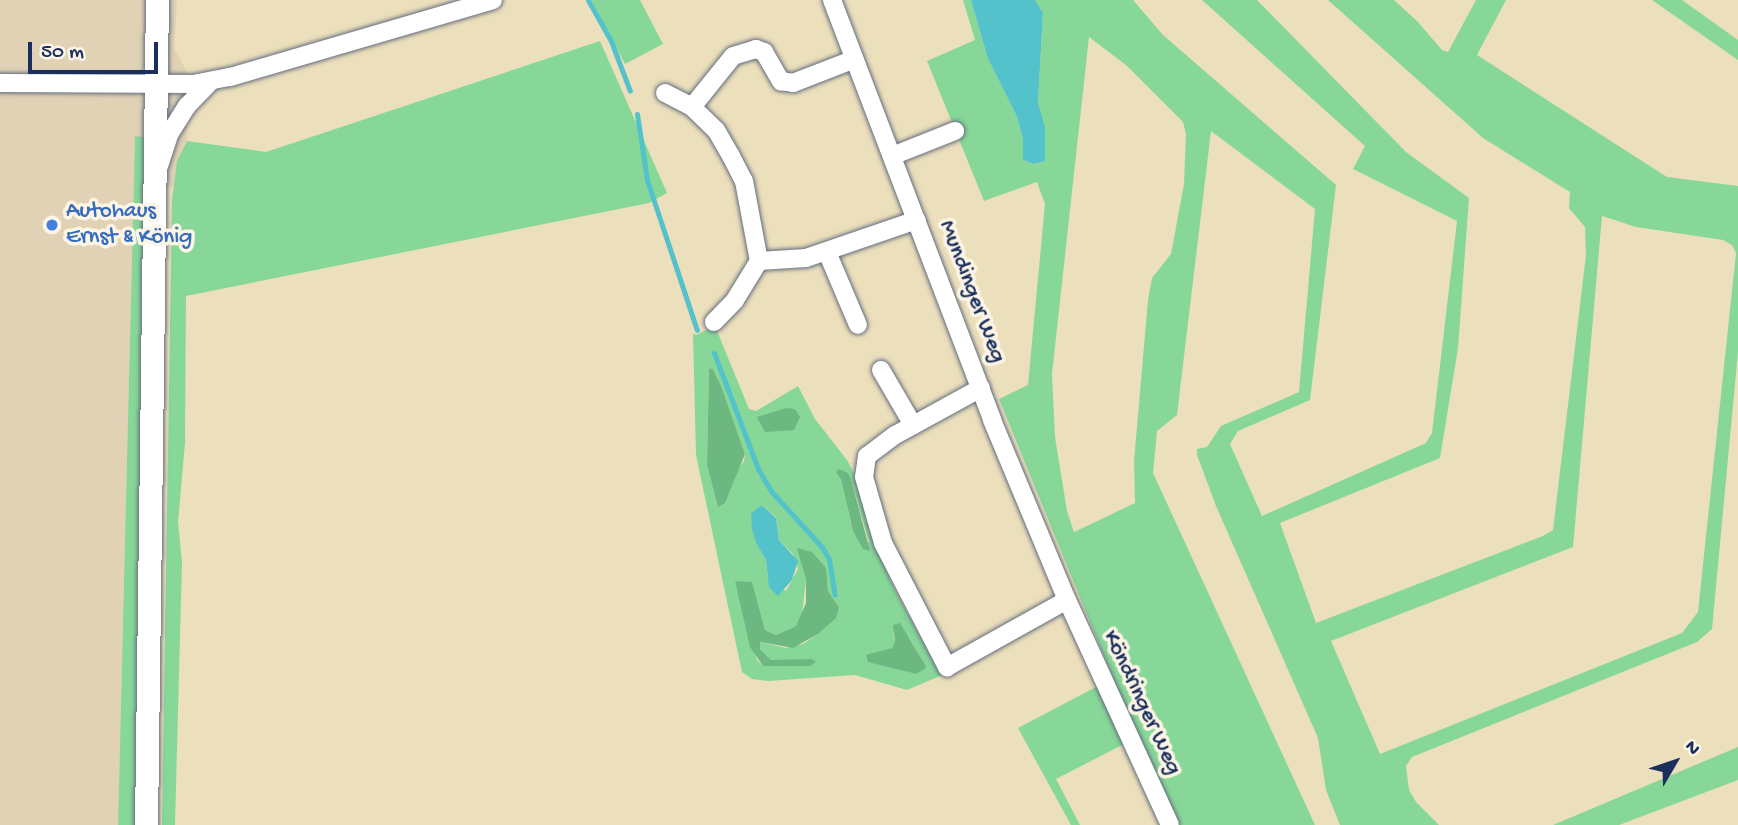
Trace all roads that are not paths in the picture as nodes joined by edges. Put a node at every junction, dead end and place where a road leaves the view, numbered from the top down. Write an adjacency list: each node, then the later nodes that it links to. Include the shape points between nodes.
1 (157, 0): 8 (main road)
2 (493, 0): 4 (street)
3 (832, 0): 5 (street, Mundinger Weg)
4 (446, 6): 6 (street)
5 (855, 59): 10 (street, via 793,83 781,81 764,52 756,49 733,56); 12 (street, Mundinger Weg)
6 (211, 81): 8 (street); 13 (street, via 170,133)
7 (0, 83): 8 (street)
8 (155, 86): 13 (main road)
9 (665, 93): 10 (street)
10 (692, 107): 16 (street, via 716,130 744,181)
11 (956, 131): 12 (street)
12 (892, 156): 14 (street, Mundinger Weg)
13 (153, 181): 23 (main road)
14 (917, 220): 15 (street); 20 (street, Mundinger Weg)
15 (827, 251): 16 (street, via 806,258); 18 (street)
16 (759, 261): 17 (street, via 735,300)
17 (714, 322)
18 (858, 325)
19 (881, 370): 21 (street)
20 (981, 388): 21 (street); 22 (street, Mundinger Weg)
21 (913, 425): 22 (street, via 866,456 864,477 883,543 947,667)
22 (1067, 600): 24 (street, Köndringer Weg)
23 (146, 825)
24 (1171, 825)

